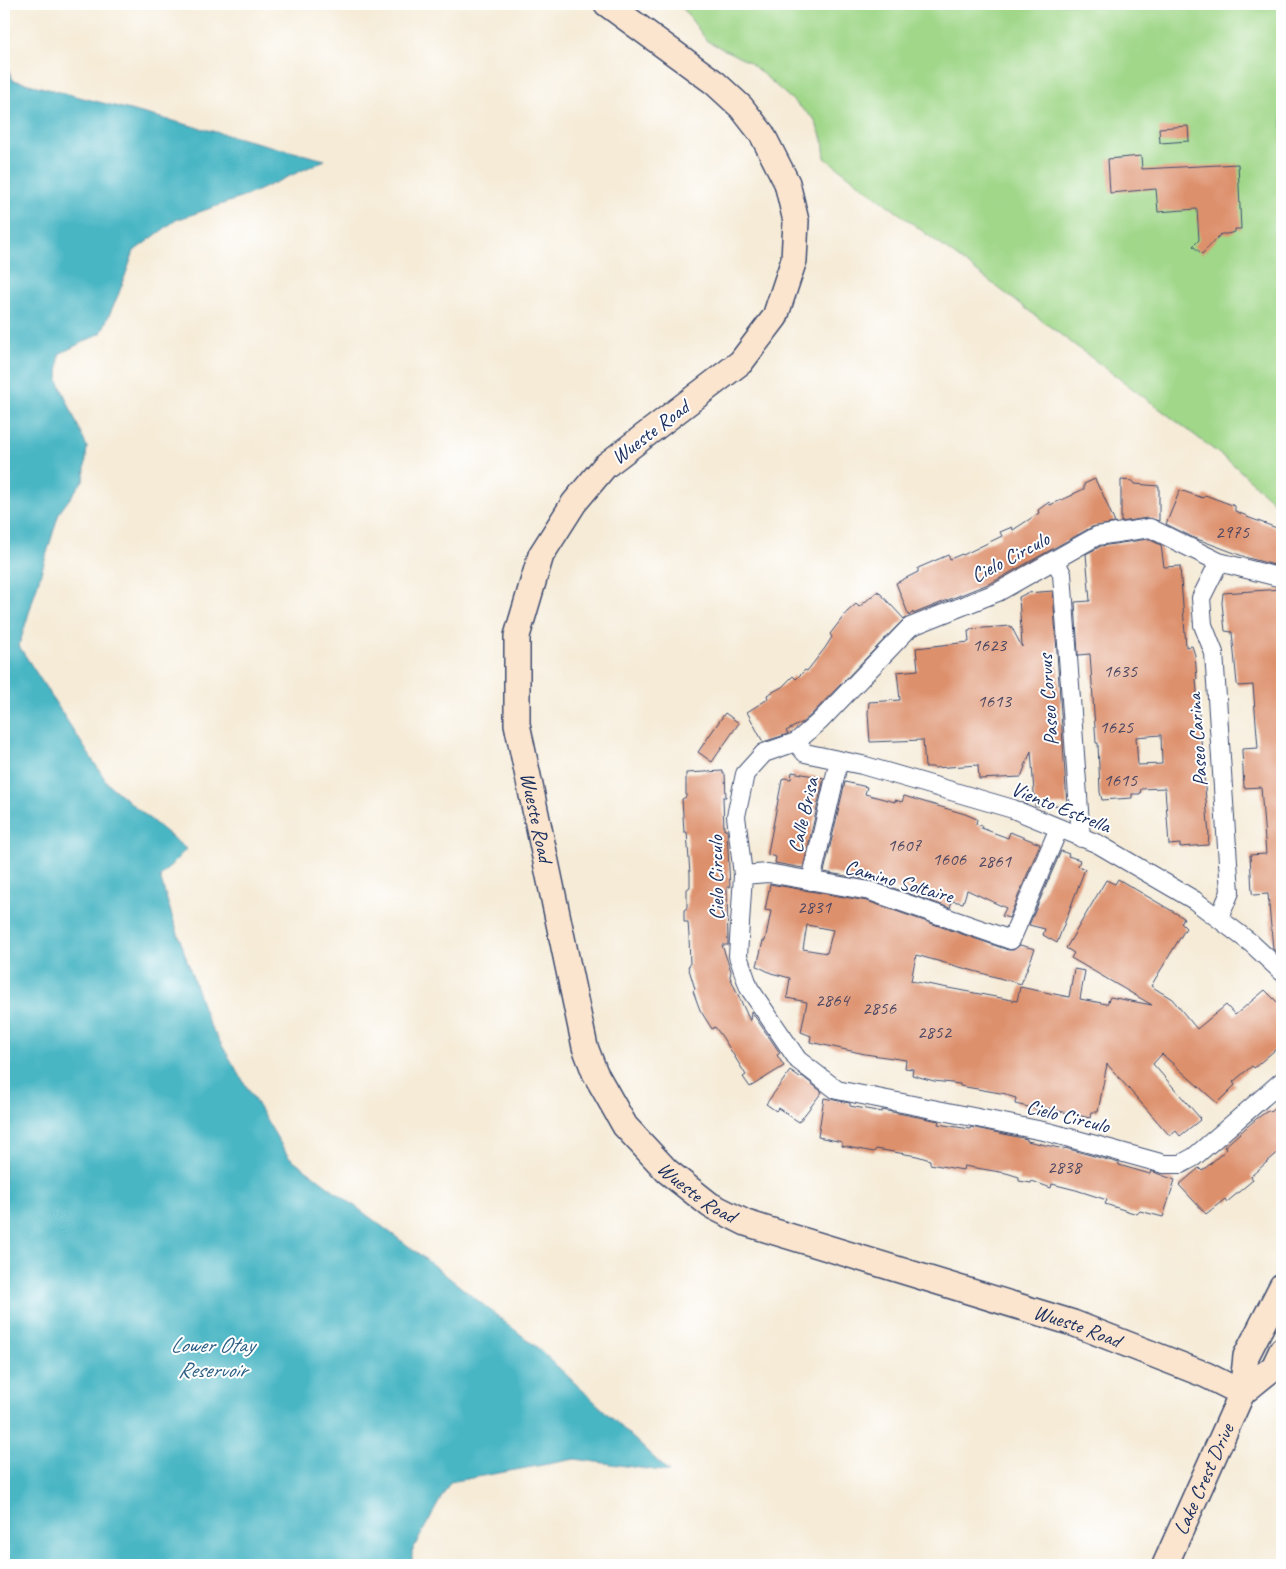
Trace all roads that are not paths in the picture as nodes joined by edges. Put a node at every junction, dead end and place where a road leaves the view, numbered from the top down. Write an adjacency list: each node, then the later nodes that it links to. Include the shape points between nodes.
1 (607, 4): 16 (street, Wueste Road, via 715,83 741,107 762,134 787,182 796,221 794,260 776,317 741,362 605,466 574,503 541,555 517,636 517,724 586,1047 595,1073 625,1126 667,1171 710,1205 746,1223 1073,1323 1206,1375)
2 (1055, 560): 3 (street, Cielo Circulo, via 1097,536 1150,528); 5 (street, Cielo Circulo, via 998,592 910,627); 8 (street, Paseo Corvus, via 1062,574)
3 (1219, 562): 4 (street, Cielo Circulo); 11 (street, Paseo Carina, via 1201,598 1203,625 1214,653 1230,892)
4 (1282, 578)
5 (796, 742): 6 (street, Viento Estrella, via 805,753); 9 (street, Cielo Circulo, via 764,753 745,774 736,816)
6 (839, 760): 7 (street, Viento Estrella, via 1013,810); 10 (street, Calle Brisa)
7 (1059, 828): 8 (street, Viento Estrella); 10 (street, Camino Soltaire, via 1011,940 870,891)
8 (1081, 838): 11 (street, Viento Estrella, via 1098,844)
9 (742, 875): 10 (street, Camino Soltaire, via 768,874); 13 (street, Cielo Circulo, via 738,956 749,988 798,1060 837,1090 1048,1132 1164,1164 1181,1164 1194,1157)
10 (811, 881)
11 (1219, 918): 12 (street, Viento Estrella)
12 (1282, 972)
13 (1282, 1081)
14 (1282, 1286): 16 (street, Lake Crest Drive, via 1246,1356)
15 (1282, 1350): 16 (street, Lake Crest Drive, via 1274,1367)
16 (1242, 1393): 17 (street, Lake Crest Drive)
17 (1165, 1565)

